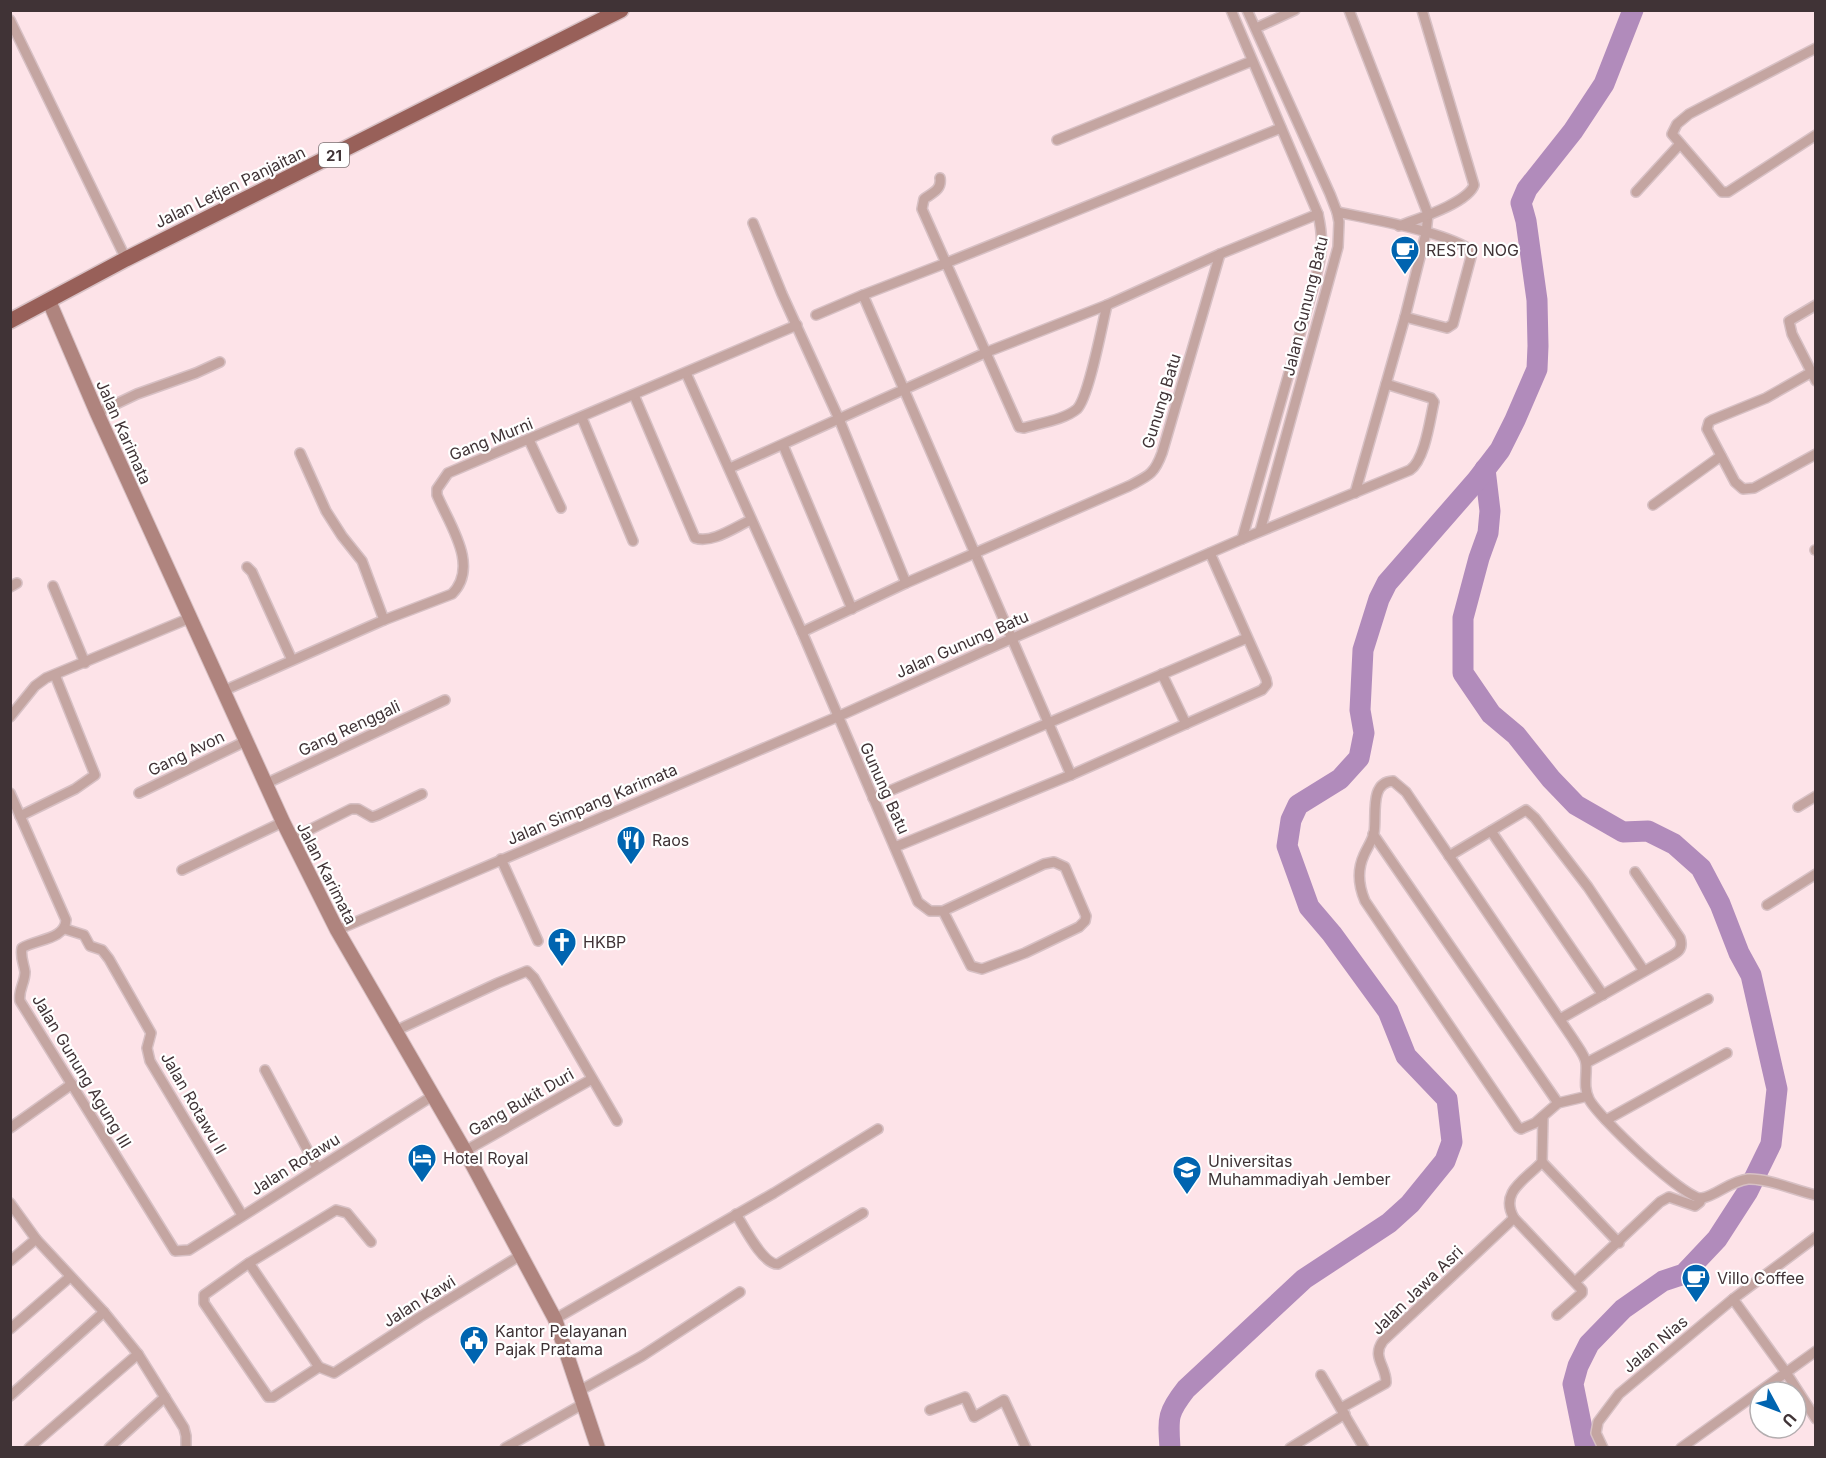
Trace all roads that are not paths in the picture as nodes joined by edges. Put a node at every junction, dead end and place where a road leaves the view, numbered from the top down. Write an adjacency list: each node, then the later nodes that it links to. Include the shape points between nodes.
1 (621, 10): 26 (highway, Jalan Letjen Panjaitan / 21)
2 (1231, 10): 10 (street, Jalan Gunung Batu)
3 (1247, 10): 8 (street, Jalan Gunung Batu)
4 (1295, 10): 8 (street)
5 (1349, 10): 21 (street)
6 (1422, 10): 21 (street, via 1474,185 1458,201)
7 (10, 20): 26 (street)
8 (1256, 28): 14 (street, Jalan Gunung Batu)
9 (1815, 48): 15 (street, via 1689,114 1672,131)
10 (1252, 61): 11 (street, Jalan Gunung Batu); 13 (street)
11 (1281, 128): 16 (street, Jalan Gunung Batu); 27 (street)
12 (1815, 135): 15 (street, via 1728,192 1722,192)
13 (1057, 140)
14 (1307, 144): 16 (street); 19 (street, Jalan Gunung Batu)
15 (1680, 144): 18 (street)
16 (1291, 152): 20 (street, Jalan Gunung Batu)
17 (940, 178): 27 (street, via 941,184 924,199 922,208)
18 (1636, 192)
19 (1337, 212): 23 (street); 29 (street, Jalan Gunung Batu, via 1338,247)
20 (1318, 214): 25 (street); 28 (street, Jalan Gunung Batu, via 1322,251)
21 (1428, 214): 23 (street); 24 (street)
22 (753, 223): 37 (street)
23 (1399, 226): 24 (street)
24 (1426, 233): 35 (street); 35 (street, via 1461,244 1471,257 1451,326)
25 (1220, 254): 32 (street); 61 (street, Gunung Batu, via 1156,468 1129,486)
26 (126, 259): 31 (highway, Jalan Letjen Panjaitan / 21)
27 (946, 263): 30 (street); 38 (street)
28 (1313, 288): 29 (street); 59 (street, Jalan Gunung Batu)
29 (1327, 292): 58 (street, Jalan Gunung Batu)
30 (862, 295): 34 (street); 43 (street)
31 (49, 301): 36 (highway, 21); 45 (main road, Jalan Karimata)
32 (1107, 305): 38 (street); 38 (street, via 1081,403 1063,416 1019,427)
33 (1815, 305): 41 (street, via 1789,321)
34 (816, 315)
35 (1405, 317): 42 (street)
36 (10, 321)
37 (797, 325): 40 (street, Gang Murni); 47 (street)
38 (987, 352): 43 (street)
39 (220, 362): 45 (street)
40 (686, 373): 44 (street, Gang Murni); 53 (street, Gunung Batu)
41 (1813, 377): 52 (street, via 1709,422 1707,432)
42 (1386, 384): 54 (street); 54 (street, via 1434,401 1423,447 1415,467)
43 (903, 389): 47 (street); 61 (street)
44 (634, 395): 46 (street, Gang Murni); 57 (street, via 695,538 704,540)
45 (98, 413): 67 (main road, Jalan Karimata)
46 (582, 418): 48 (street, Gang Murni); 60 (street)
47 (839, 419): 49 (street); 64 (street)
48 (529, 440): 56 (street); 68 (street, Gang Murni, via 448,473 437,495 460,545 464,562 459,585 452,594)
49 (783, 445): 53 (street); 66 (street)
50 (300, 453): 68 (street, via 326,511 362,561)
51 (1815, 454): 52 (street, via 1748,490 1738,487)
52 (1721, 456): 55 (street)
53 (730, 468): 57 (street, Gunung Batu)
54 (1355, 493): 58 (street)
55 (1653, 505)
56 (561, 508)
57 (751, 520): 69 (street, Gunung Batu)
58 (1260, 531): 59 (street, Jalan Gunung Batu)
59 (1242, 539): 62 (street, Jalan Gunung Batu)
60 (633, 541)
61 (976, 553): 64 (street, Gunung Batu); 70 (street)
62 (1210, 553): 70 (street, Jalan Gunung Batu); 71 (street, Gunung Batu)
63 (248, 567): 72 (street)
64 (906, 583): 66 (street, Gunung Batu)
65 (53, 586): 73 (street)
66 (852, 609): 69 (street, Gunung Batu)
67 (190, 618): 73 (street); 76 (main road, Jalan Karimata)
68 (384, 621): 72 (street, Gang Murni)
69 (802, 632): 80 (street, Gunung Batu)
70 (1012, 638): 78 (street, Jalan Gunung Batu); 81 (street)
71 (1247, 638): 74 (street); 82 (street, Gunung Batu, via 1267,684 1253,695)
72 (292, 660): 76 (street, Gang Murni)
73 (85, 663): 75 (street)
74 (1162, 674): 81 (street); 82 (street)
75 (55, 675): 79 (street, via 35,686); 92 (street, via 95,775)
76 (224, 691): 83 (main road, Jalan Karimata)
77 (445, 700): 85 (street, Gang Renggali)
78 (860, 706): 80 (street, Jalan Simpang Karimata)
79 (10, 717)
80 (837, 717): 90 (street, Gunung Batu); 99 (street, Jalan Simpang Karimata)
81 (1048, 723): 84 (street); 90 (street)
82 (1186, 724): 84 (street, Gunung Batu)
83 (246, 741): 85 (main road, Jalan Karimata); 87 (street, Gang Avon)
84 (1071, 775): 97 (street, Gunung Batu)
85 (265, 784): 93 (main road, Jalan Karimata)
86 (10, 793): 92 (street)
87 (139, 793)
88 (422, 794): 96 (street, via 372,817 351,809)
89 (1815, 796): 91 (street)
90 (873, 798): 97 (street, Gunung Batu)
91 (1798, 807)
92 (20, 816): 105 (street, via 64,914)
93 (283, 822): 96 (main road, Jalan Karimata); 100 (street)
94 (1491, 831): 98 (street); 108 (street, via 1523,811 1535,818 1588,887); 109 (street)
95 (1373, 834): 98 (street, via 1378,791 1384,783 1393,781 1406,792); 120 (street); 121 (street, via 1359,869 1365,901 1518,1127 1524,1129)
96 (291, 839): 106 (main road, Jalan Karimata)
97 (895, 847): 104 (street, via 918,902 930,911)
98 (1449, 856): 111 (street)
99 (501, 859): 106 (street, Jalan Simpang Karimata); 107 (street)
100 (182, 870)
101 (1635, 872): 108 (street, via 1683,945)
102 (1815, 874): 103 (street)
103 (1767, 905)
104 (943, 911): 104 (street, via 1054,862 1065,867 1086,916 1079,927 982,969 971,966)
105 (65, 929): 117 (street, Jalan Gunung Agung III, via 22,948 25,976 19,996); 134 (street, Jalan Rotawu II, via 84,935 90,946 102,950 109,959 151,1033 147,1048 150,1061)
106 (337, 930): 112 (main road, Jalan Karimata)
107 (538, 941)
108 (1644, 971): 109 (street)
109 (1603, 995): 111 (street)
110 (1708, 999): 114 (street)
111 (1560, 1019): 114 (street)
112 (395, 1031): 116 (street, via 527,971); 118 (main road, Jalan Karimata)
113 (1727, 1053): 122 (street)
114 (1586, 1063): 119 (street)
115 (265, 1070): 128 (street)
116 (592, 1079): 123 (street); 126 (street, Gang Bukit Duri)
117 (72, 1084): 124 (street); 140 (street, Jalan Gunung Agung III)
118 (434, 1095): 126 (main road, Jalan Karimata); 128 (street, Jalan Rotawu)
119 (1587, 1096): 120 (street); 122 (street)
120 (1558, 1103): 121 (street)
121 (1543, 1117): 127 (street)
122 (1606, 1120): 130 (street, via 1674,1183 1693,1197)
123 (618, 1121)
124 (10, 1128)
125 (878, 1129): 133 (street)
126 (465, 1151): 141 (main road, Jalan Karimata)
127 (1542, 1162): 135 (street, via 1510,1194 1508,1203); 139 (street)
128 (316, 1168): 134 (street, Jalan Rotawu)
129 (1815, 1195): 130 (street, via 1748,1179)
130 (1701, 1198): 139 (street, via 1695,1206 1675,1198 1665,1199)
131 (10, 1203): 137 (street)
132 (863, 1213): 133 (street, via 778,1264 770,1263 761,1253)
133 (736, 1214): 150 (street)
134 (242, 1215): 140 (street, Jalan Rotawu, via 189,1250 179,1252)
135 (1514, 1218): 145 (street); 161 (street, Jalan Jawa Asri, via 1383,1341 1378,1360 1386,1383)
136 (1815, 1237): 147 (street, Jalan Nias)
137 (36, 1239): 142 (street); 144 (street)
138 (370, 1242): 143 (street, via 347,1214 336,1210)
139 (1619, 1242): 145 (street)
140 (172, 1247)
141 (521, 1255): 150 (main road, Jalan Karimata); 154 (street, Jalan Kawi, via 333,1373)
142 (10, 1261)
143 (249, 1263): 154 (street); 154 (street, via 207,1292 204,1304 268,1397)
144 (70, 1276): 148 (street); 151 (street)
145 (1575, 1282): 149 (street, via 1582,1293)
146 (740, 1292): 159 (street)
147 (1733, 1299): 155 (street); 164 (street, Jalan Nias, via 1611,1402 1598,1422 1596,1433)
148 (104, 1312): 153 (street); 157 (street)
149 (1557, 1315)
150 (555, 1319): 159 (main road, Jalan Karimata)
151 (10, 1329)
152 (1815, 1351): 155 (street)
153 (138, 1354): 158 (street); 165 (street)
154 (320, 1367)
155 (1785, 1371): 162 (street); 172 (street)
156 (1321, 1375): 161 (street)
157 (10, 1396)
158 (165, 1397): 166 (street); 167 (street, via 184,1428)
159 (581, 1398): 168 (street); 169 (main road, Jalan Karimata)
160 (930, 1410): 170 (street, via 965,1397 974,1418 1004,1400)
161 (1343, 1411): 163 (street); 171 (street)
162 (1815, 1419)
163 (1293, 1447)
164 (1602, 1447)
165 (28, 1448)
166 (109, 1448)
167 (186, 1448)
168 (505, 1448)
169 (598, 1448)
170 (1026, 1448)
171 (1364, 1448)
172 (1681, 1448)

